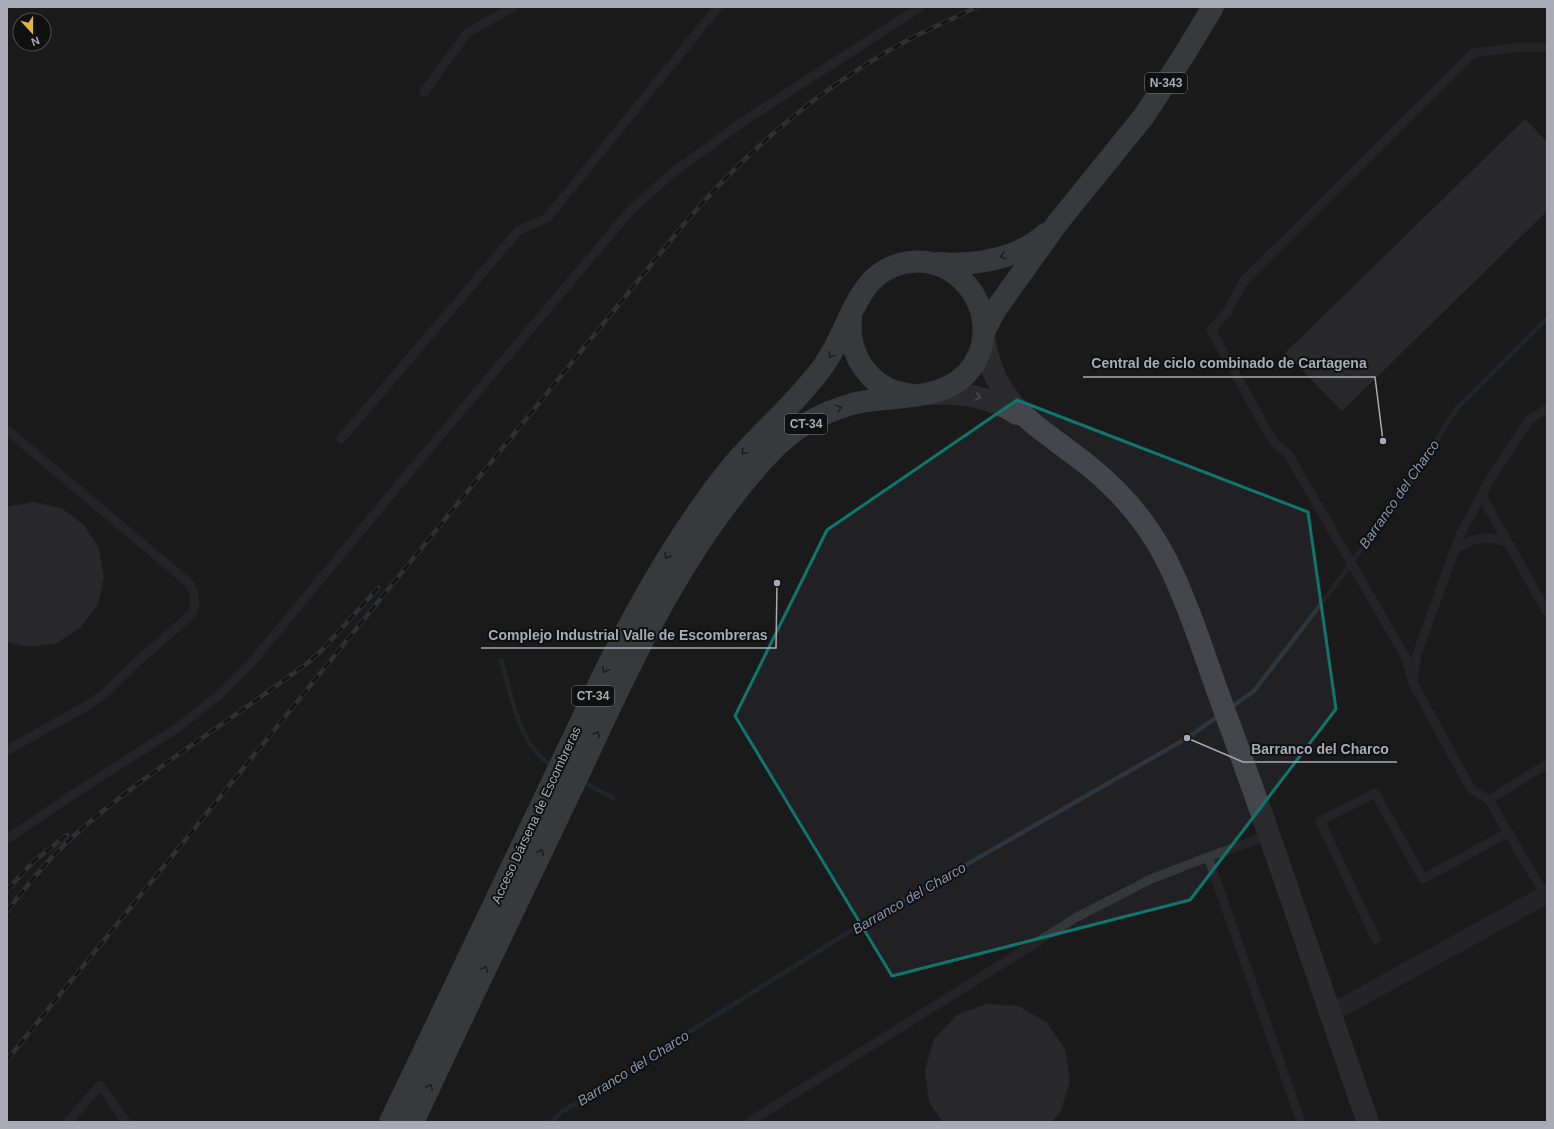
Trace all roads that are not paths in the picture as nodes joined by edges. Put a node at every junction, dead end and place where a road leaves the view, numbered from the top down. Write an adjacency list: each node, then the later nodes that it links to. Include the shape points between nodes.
1 (513, 7): 6 (lane, via 467,33)
2 (718, 7): 15 (lane, via 547,218 518,232)
3 (920, 7): 26 (lane, via 741,122 671,174 630,211 252,662 218,696 177,728)
4 (1213, 7): 7 (highway, N-343, via 1144,116)
5 (1547, 47): 20 (lane, via 1522,47 1473,53 1244,281 1227,312 1211,330 1274,443 1288,454 1406,658)
6 (424, 92)
7 (1059, 221): 8 (highway, N-343, one-way to 8, via 1043,236 1025,247 992,260 962,264); 10 (highway, N-343, via 996,308)
8 (922, 262): 9 (highway, Acceso Dársena de Escombreras / CT-34, via 895,266 879,274 864,288); 10 (highway, Acceso Dársena de Escombreras / CT-34, via 950,270 967,283 979,302)
9 (854, 307): 11 (highway, Acceso Dársena de Escombreras / CT-34, via 850,328 851,339 854,351 864,369 887,388 904,394); 33 (highway, Acceso Dársena de Escombreras / CT-34, one-way to 33, via 824,365 730,469 692,518 655,576 595,691)
10 (984, 333): 11 (highway, Acceso Dársena de Escombreras / CT-34, via 979,354 968,372 952,386); 14 (main road, via 988,361 998,386 1014,406)
11 (920, 395): 14 (main road, one-way to 14, via 946,393 981,398 1011,411); 34 (highway, Acceso Dársena de Escombreras / CT-34, one-way to 11, via 625,676 673,586 709,530 768,455 796,430 847,406 865,401)
12 (1547, 409): 16 (lane, via 1529,420)
13 (7, 430): 21 (lane, via 189,583 193,590 195,607 192,614 104,694)
14 (1043, 432): 25 (main road, via 1091,468 1135,511 1166,558)
15 (341, 439)
16 (1482, 496): 17 (lane); 18 (lane, via 1460,535)
17 (1507, 542): 18 (lane, via 1490,537 1475,538); 19 (lane)
18 (1456, 548): 20 (lane, via 1417,654)
19 (1547, 612)
20 (1413, 683): 23 (lane, via 1471,789)
21 (7, 750)
22 (1547, 764): 23 (lane)
23 (1489, 800): 24 (lane)
24 (1508, 832): 28 (lane); 29 (lane, via 1423,880 1375,793 1320,821)
25 (1269, 835): 27 (lane); 30 (main road)
26 (7, 839)
27 (1208, 857): 35 (lane, via 1151,879 1077,918); 36 (lane)
28 (1546, 895): 30 (street)
29 (1376, 939)
30 (1330, 1014): 37 (main road)
31 (68, 1122): 32 (lane, via 100,1084)
32 (126, 1122)
33 (390, 1122)
34 (413, 1122)
35 (749, 1122)
36 (1301, 1122)
37 (1368, 1122)

